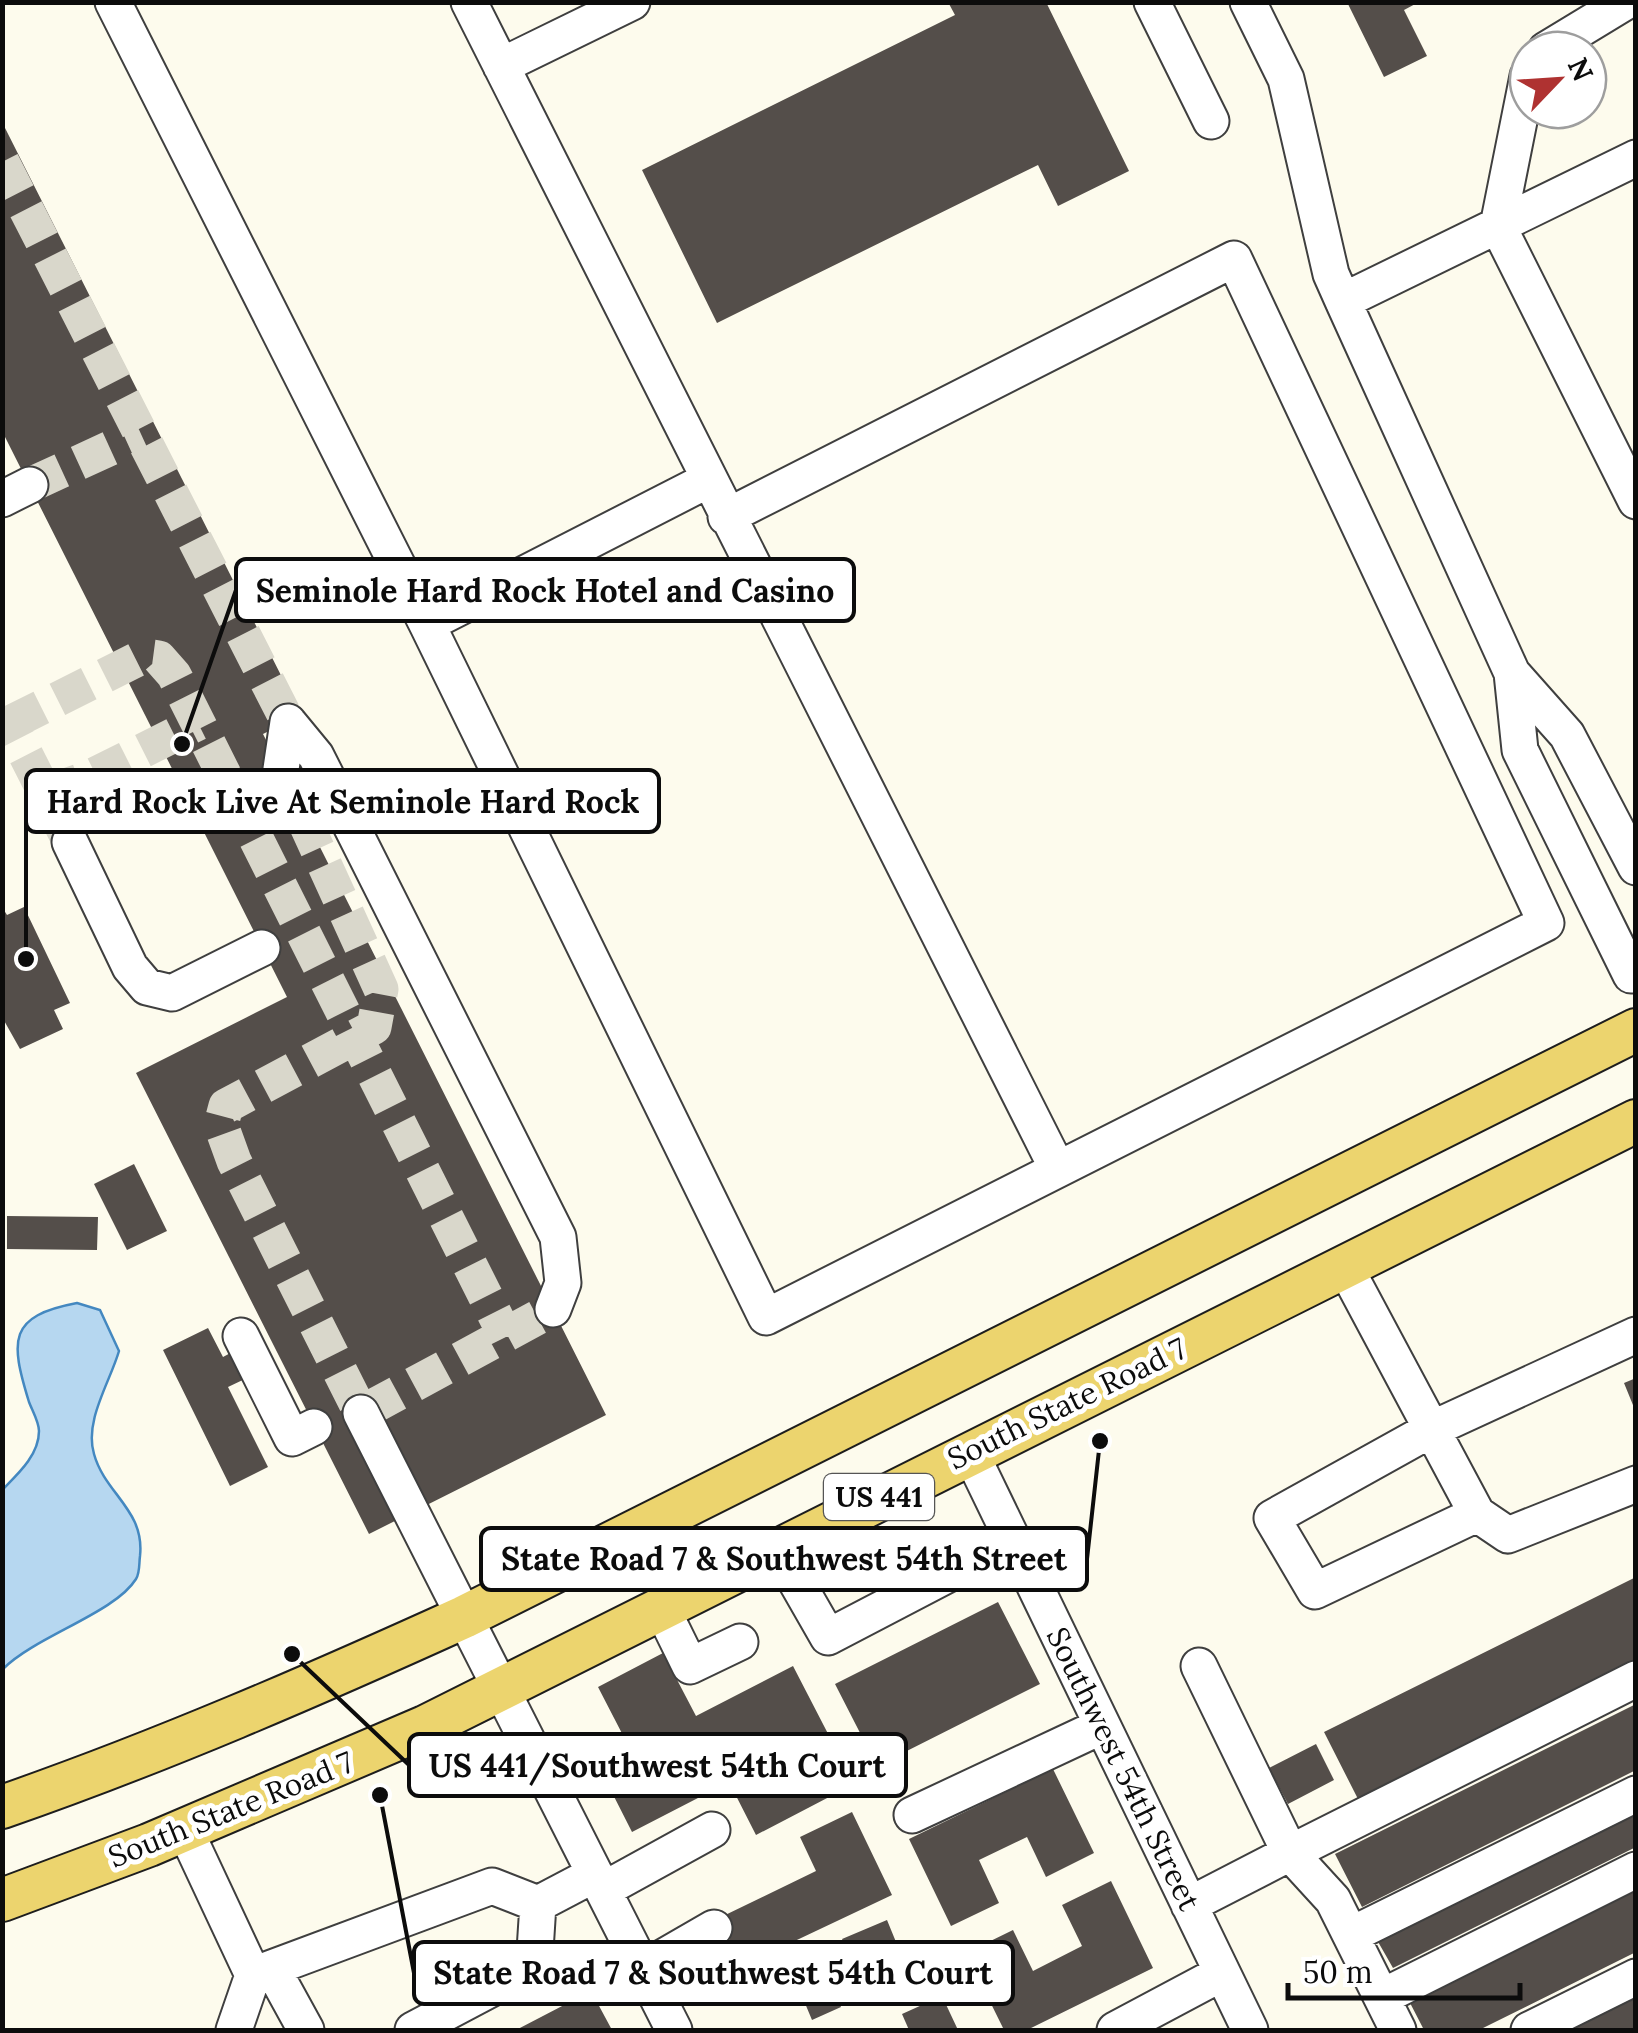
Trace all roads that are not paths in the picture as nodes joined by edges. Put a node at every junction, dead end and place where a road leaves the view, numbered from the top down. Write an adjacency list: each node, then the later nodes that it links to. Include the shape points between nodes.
1 (113, 2): 17 (street)
2 (468, 2): 8 (street)
3 (632, 2): 8 (street)
4 (1248, 2): 13 (street, via 1286,79)
5 (1624, 2): 7 (street)
6 (1167, 8): 9 (street)
7 (1578, 30)
8 (501, 66): 14 (street)
9 (1212, 121)
10 (1517, 130): 12 (street)
11 (1636, 158): 12 (street)
12 (1498, 226): 13 (street); 15 (street)
13 (1343, 301): 18 (street)
14 (708, 480): 16 (street); 17 (street)
15 (1636, 501)
16 (726, 517): 26 (street); 26 (street, via 1234,259 1546,923)
17 (427, 624): 26 (street, via 766,1317)
18 (1512, 674): 21 (street, via 1567,735); 23 (street, via 1520,750)
19 (280, 768): 28 (street, via 288,722 316,756 558,1237 563,1283)
20 (70, 842): 22 (street, via 130,968 147,988 172,993)
21 (1636, 867)
22 (262, 948)
23 (1636, 974)
24 (1636, 1030): 40 (main road, US 441)
25 (1636, 1120): 27 (main road, South State Road 7 / US 441)
26 (1056, 1168)
27 (1344, 1266): 33 (street); 34 (main road, South State Road 7 / US 441)
28 (553, 1310)
29 (1636, 1335): 33 (street)
30 (241, 1336): 32 (street, via 292,1438)
31 (361, 1413): 40 (street)
32 (314, 1427)
33 (1432, 1429): 36 (street); 36 (street, via 1272,1518 1315,1591)
34 (970, 1452): 37 (street, Southwest 54th Street); 38 (main road, South State Road 7 / US 441)
35 (1636, 1484): 36 (street, via 1508,1535)
36 (1476, 1514)
37 (1012, 1541): 38 (street, via 828,1637); 45 (street, Southwest 54th Street)
38 (777, 1548): 39 (main road, South State Road 7 / US 441)
39 (661, 1607): 41 (street, via 690,1666); 44 (main road, South State Road 7 / US 441)
40 (464, 1617): 44 (street); 47 (main road, US 441, via 118,1767)
41 (740, 1642)
42 (1199, 1666): 51 (street)
43 (1636, 1680): 51 (street)
44 (502, 1690): 49 (main road, South State Road 7 / US 441); 53 (street)
45 (1102, 1726): 48 (street); 56 (street, Southwest 54th Street)
46 (1636, 1794): 58 (street)
47 (2, 1807)
48 (912, 1815)
49 (185, 1830): 54 (main road, South State Road 7 / US 441); 60 (street)
50 (712, 1830): 53 (street)
51 (1290, 1854): 56 (street); 58 (street, via 1333,1900)
52 (1636, 1870): 63 (street)
53 (599, 1882): 55 (street); 59 (street)
54 (2, 1900)
55 (538, 1904): 60 (street, via 492,1886); 66 (street, via 534,1966)
56 (1189, 1905): 61 (street, Southwest 54th Street)
57 (714, 1928): 59 (street)
58 (1351, 1936): 63 (street)
59 (644, 1969): 67 (street)
60 (262, 1971): 64 (street); 65 (street)
61 (1222, 1973): 68 (street); 69 (street, Southwest 54th Street)
62 (1636, 1977): 71 (street)
63 (1382, 1996): 70 (street)
64 (234, 2030)
65 (306, 2030)
66 (413, 2030)
67 (674, 2030)
68 (1115, 2030)
69 (1250, 2030)
70 (1398, 2030)
71 (1529, 2030)

